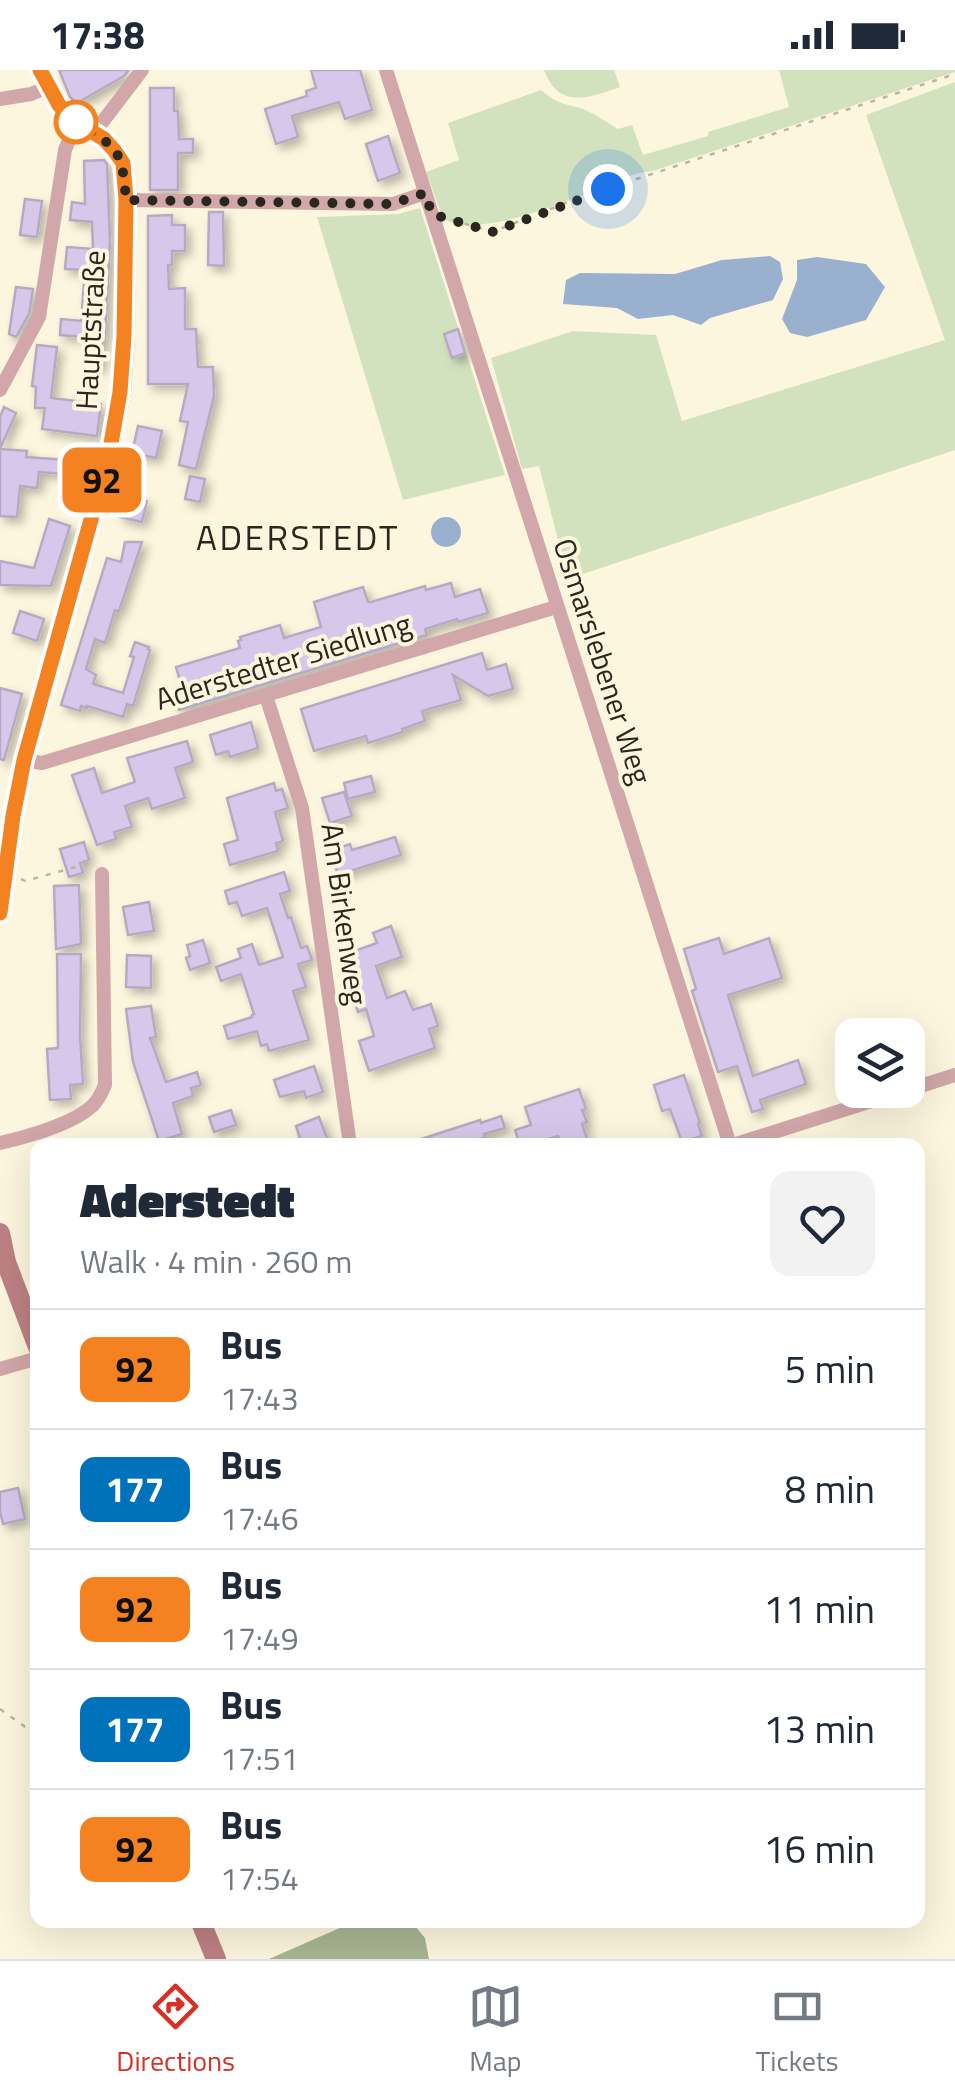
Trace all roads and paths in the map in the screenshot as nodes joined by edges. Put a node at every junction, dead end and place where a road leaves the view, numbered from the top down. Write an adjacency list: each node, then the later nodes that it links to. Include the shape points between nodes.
1 (142, 70): 6 (street)
2 (386, 70): 7 (street, Osmarslebener Weg)
3 (955, 74): 9 (path, via 492,232)
4 (44, 78): 5 (street, via 31,94); 6 (main road, Hauptstraße, via 59,105)
5 (0, 100)
6 (85, 127): 8 (main road, Hauptstraße, via 123,163); 10 (street, via 65,150 40,317)
7 (425, 193): 8 (street, via 392,204); 9 (street, Osmarslebener Weg)
8 (126, 200): 13 (main road, Hauptstraße, via 116,420)
9 (432, 214): 11 (street, Osmarslebener Weg)
10 (0, 390)
11 (556, 607): 12 (street, Aderstedter Siedlung); 21 (street, Osmarslebener Weg)
12 (266, 696): 13 (street, Aderstedter Siedlung, via 42,763); 20 (street, Am Birkenweg, via 302,808)
13 (24, 760): 16 (main road, Hauptstraße)
14 (102, 874): 15 (path, via 98,860); 23 (street, via 106,1085 95,1105 76,1117)
15 (21, 879)
16 (0, 913)
17 (955, 1074): 18 (street)
18 (925, 1084)
19 (849, 1108): 22 (street)
20 (349, 1138)
21 (729, 1138)
22 (753, 1138)
23 (0, 1143)
24 (0, 1233): 25 (main road)
25 (30, 1326)
26 (30, 1360): 27 (street)
27 (0, 1369)
28 (0, 1709): 29 (path)
29 (30, 1730)
30 (203, 1928): 31 (main road)
31 (216, 1959)

